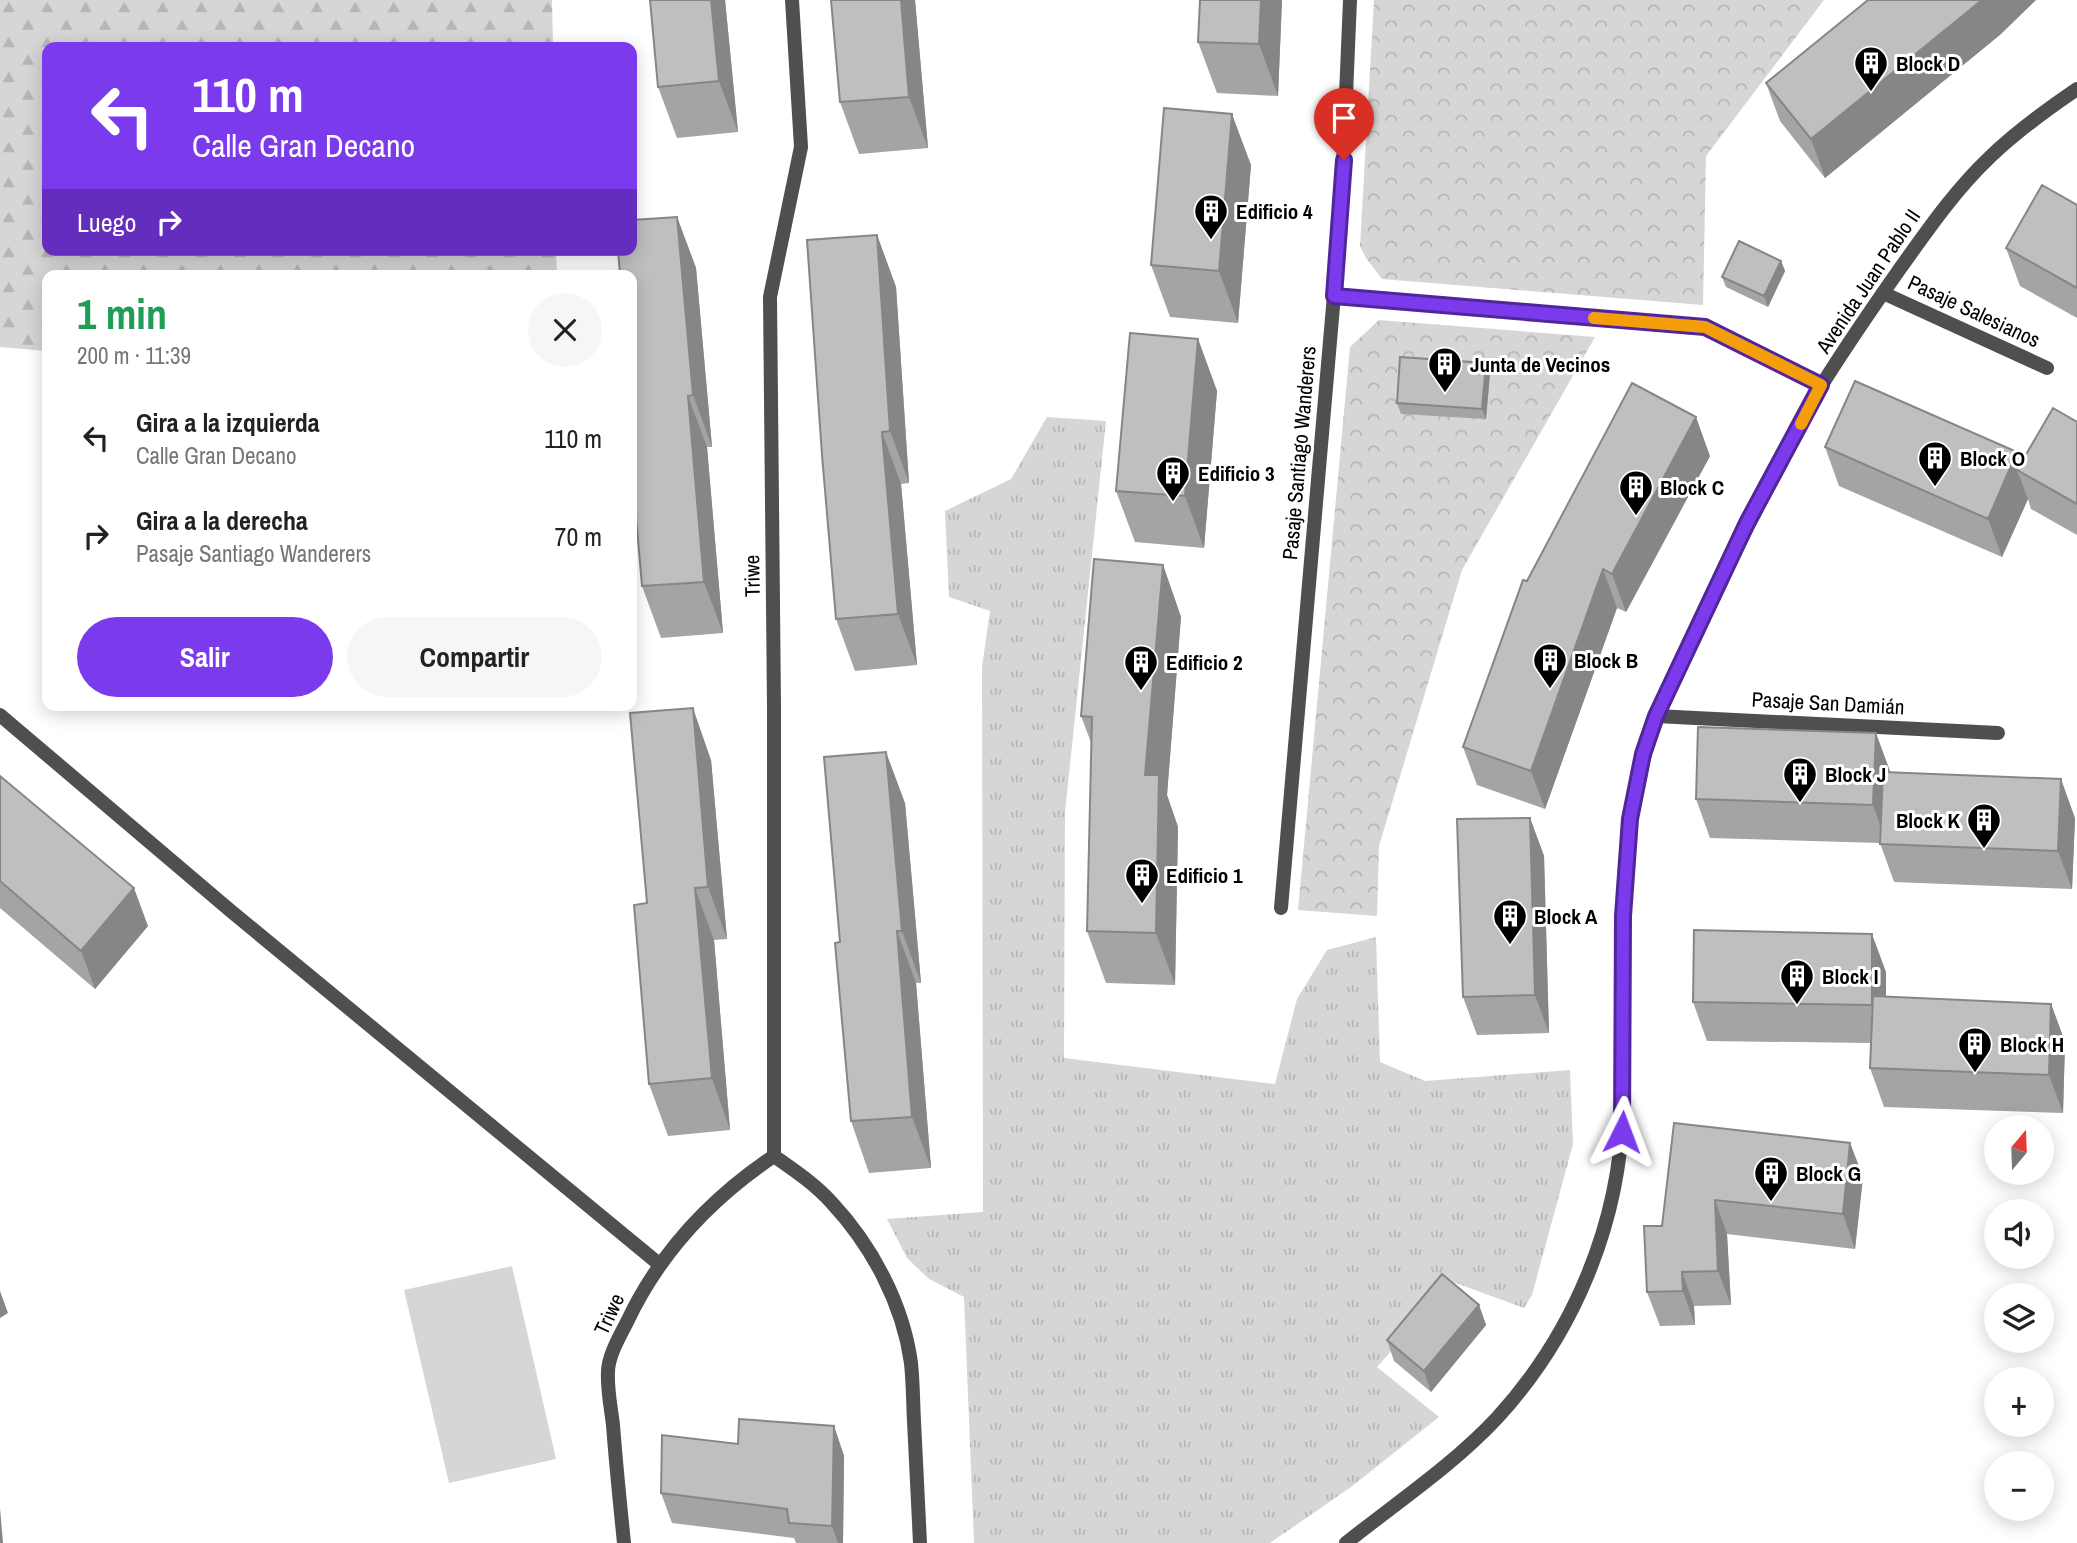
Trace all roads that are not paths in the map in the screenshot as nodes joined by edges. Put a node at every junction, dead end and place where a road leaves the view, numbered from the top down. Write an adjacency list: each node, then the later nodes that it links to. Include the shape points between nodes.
1 (792, 0): 12 (street, Triwe, via 801,147 770,297)
2 (1350, 0): 5 (street, Pasaje Santiago Wanderers, via 1342,214)
3 (2077, 89): 4 (street, Avenida Juan Pablo II, via 2030,121 1987,159 1941,211)
4 (1883, 293): 6 (street, Pasaje Salesianos); 7 (street, Avenida Juan Pablo II)
5 (1334, 296): 7 (street, via 1705,327); 11 (street, Pasaje Santiago Wanderers)
6 (2047, 368)
7 (1821, 385): 9 (street, Avenida Juan Pablo II, via 1747,523)
8 (0, 715): 13 (street)
9 (1656, 716): 10 (street, Pasaje San Damián); 16 (street, Avenida Juan Pablo II, via 1630,819 1623,916 1623,1122 1613,1194 1600,1243 1558,1337 1504,1409 1459,1454)
10 (1998, 733)
11 (1281, 908)
12 (774, 1156): 13 (street, Triwe, via 711,1204); 15 (street, via 804,1177 855,1230 891,1293 911,1362)
13 (659, 1264): 14 (street, Triwe, via 638,1297 607,1370)
14 (624, 1543)
15 (920, 1543)
16 (1346, 1543)

